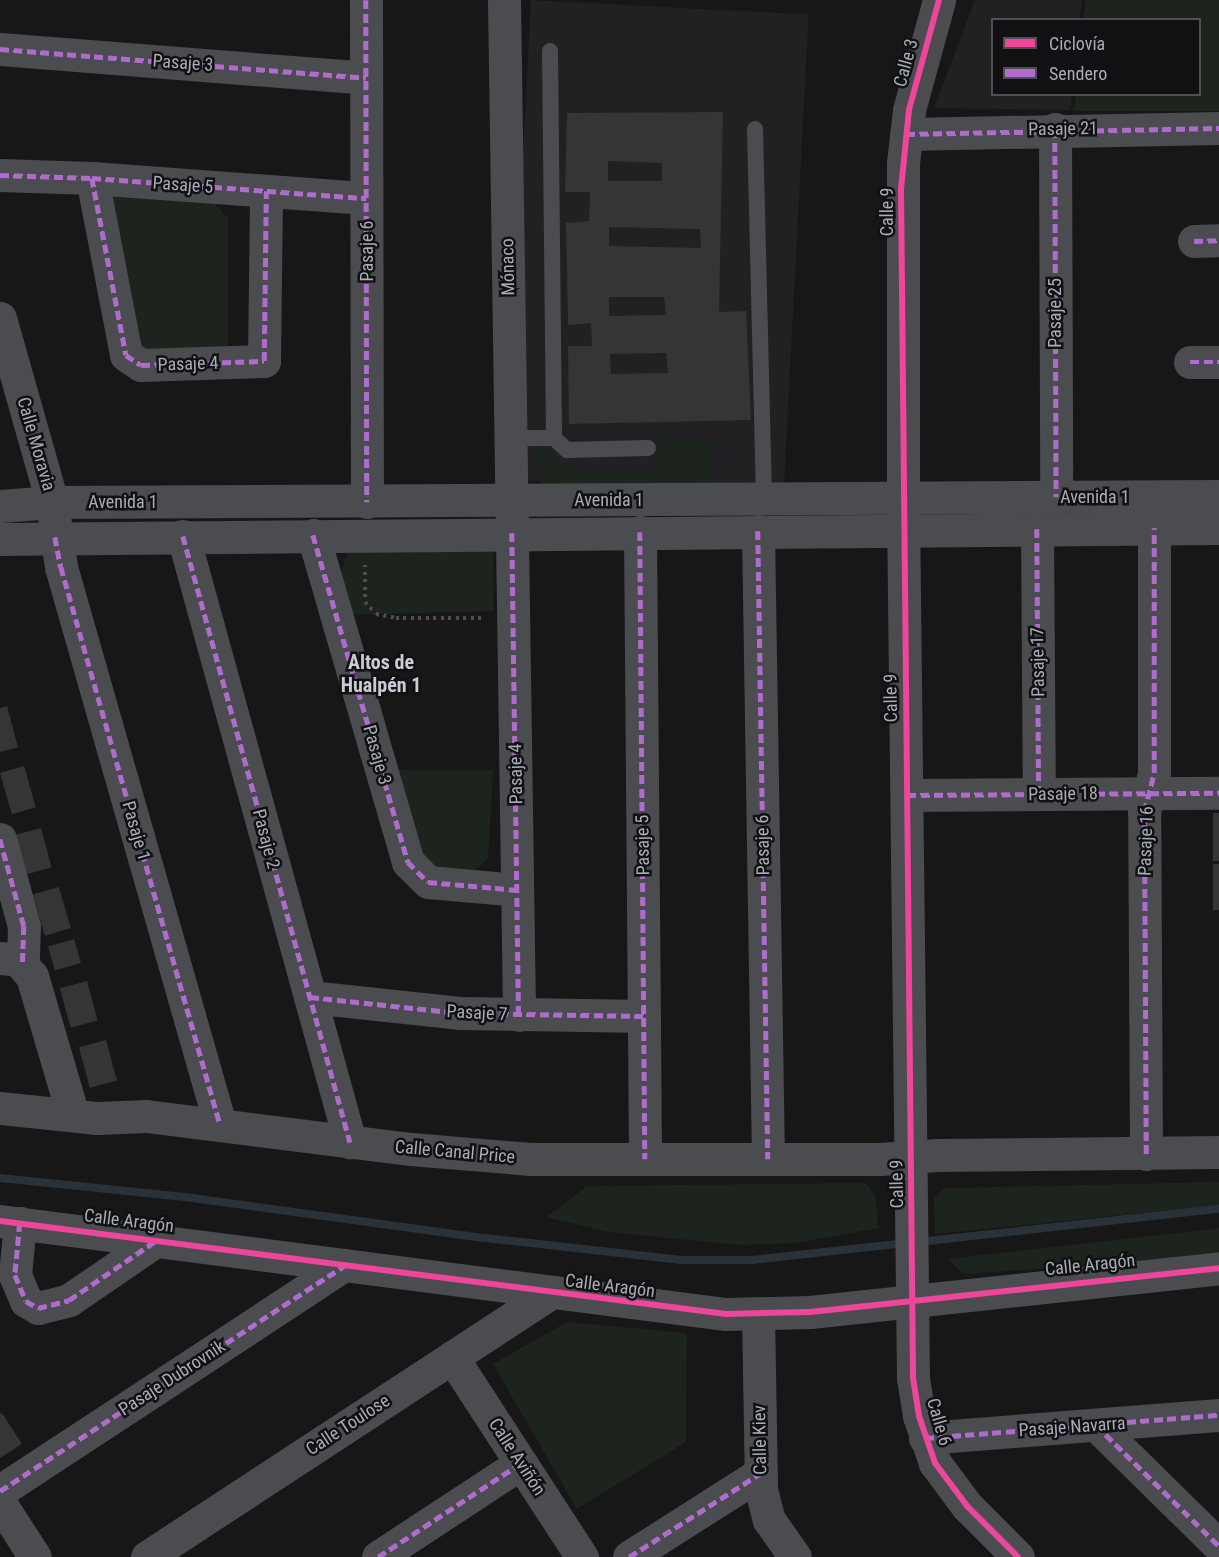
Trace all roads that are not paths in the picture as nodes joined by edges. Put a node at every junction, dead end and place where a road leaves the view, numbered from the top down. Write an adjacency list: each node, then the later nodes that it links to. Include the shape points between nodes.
1 (366, 0): 6 (street, Pasaje 6)
2 (504, 0): 16 (street, Mónaco)
3 (939, 0): 10 (street, Calle 3)
4 (0, 49): 6 (street, Pasaje 3)
5 (550, 51): 17 (lane)
6 (366, 78): 14 (street, Pasaje 6)
7 (1219, 128): 9 (street, Pasaje 21)
8 (755, 129): 21 (lane)
9 (1055, 129): 10 (street, Pasaje 21); 20 (street, Pasaje 25)
10 (906, 134): 26 (street, Calle 9, via 901,189)
11 (0, 175): 12 (street, Pasaje 5)
12 (92, 178): 13 (street, Pasaje 5); 13 (street, Pasaje 4, via 126,355 141,365 264,361)
13 (266, 191): 14 (street, Pasaje 5)
14 (366, 198): 24 (street, Pasaje 6)
15 (0, 318): 23 (street, Calle Moravia)
16 (511, 438): 17 (lane); 22 (street, Mónaco)
17 (554, 438): 18 (lane, via 567,450)
18 (648, 448)
19 (1219, 496): 20 (street, Avenida 1)
20 (1056, 497): 26 (street, Avenida 1)
21 (764, 499): 22 (street, Avenida 1); 26 (street, Avenida 1)
22 (512, 501): 24 (street, Avenida 1); 32 (street, Mónaco)
23 (52, 502): 24 (street, Avenida 1); 25 (street, Avenida 1); 35 (street, Calle Moravia)
24 (367, 502)
25 (0, 506)
26 (903, 514): 29 (street, Avenida 1); 30 (street, Avenida 1); 40 (street, Calle 9)
27 (1154, 528): 28 (street, Avenida 1); 29 (street, Avenida 1); 37 (street, Pasaje 16, via 1154,773)
28 (1219, 528)
29 (1037, 529): 39 (street, Pasaje 17)
30 (758, 531): 31 (street, Avenida 1); 54 (street, Pasaje 6)
31 (640, 532): 32 (street, Avenida 1); 46 (street, Pasaje 5)
32 (512, 533): 33 (street, Avenida 1); 42 (street, Pasaje 4)
33 (313, 535): 34 (street, Avenida 1); 42 (street, Pasaje 3, via 408,862 428,882)
34 (183, 536): 35 (street, Avenida 1); 44 (street, Pasaje 2)
35 (55, 537): 36 (street, Avenida 1); 49 (street, Pasaje 1)
36 (0, 538)
37 (1149, 793): 38 (street, Pasaje 18); 39 (street, Pasaje 18); 52 (street, Pasaje 16, via 1144,812)
38 (1219, 793)
39 (1039, 794): 40 (street, Pasaje 18)
40 (907, 795): 55 (street, Calle 9)
41 (0, 839): 43 (street, via 24,926)
42 (518, 890): 45 (street, Pasaje 4)
43 (12, 960): 48 (street, via 32,976)
44 (310, 997): 45 (street, Pasaje 7, via 459,1013); 50 (street, Pasaje 2)
45 (519, 1015): 46 (street, Pasaje 7)
46 (644, 1016): 53 (street, Pasaje 5)
47 (0, 1108): 48 (street, Calle Canal Price)
48 (74, 1115): 49 (street, Calle Canal Price, via 132,1115)
49 (220, 1124): 50 (street, Calle Canal Price)
50 (350, 1142): 53 (street, Calle Canal Price, via 509,1157)
51 (1219, 1152): 52 (street, Calle 9)
52 (1146, 1154): 55 (street, Calle 9)
53 (645, 1159): 54 (street, Calle Canal Price)
54 (768, 1159): 55 (street, Calle Canal Price)
55 (912, 1172): 58 (street, Calle 9)
56 (10, 1222): 57 (street, Calle Aragón); 57 (street, via 15,1275 26,1301 38,1308 69,1300)
57 (157, 1239): 59 (street, Calle Aragón)
58 (914, 1263): 62 (street, Calle 6)
59 (344, 1265): 61 (street, Calle Aragón); 70 (street, Pasaje Dubrovnik)
60 (1219, 1268): 62 (street, Calle Aragón)
61 (549, 1294): 63 (street, Calle Aragón, via 694,1311); 64 (street, Calle Toulose)
62 (912, 1298): 63 (street, Calle Aragón, via 810,1312); 67 (street, Calle 6, via 913,1378)
63 (758, 1314): 69 (street, Calle Kiev)
64 (452, 1357): 68 (street, Calle Aviñón); 74 (street, Calle Toulose)
65 (1219, 1415): 66 (street, Pasaje Navarra)
66 (1096, 1425): 67 (street, Pasaje Navarra); 72 (street)
67 (925, 1438): 79 (street, Calle 6, via 950,1485)
68 (521, 1463): 75 (street); 76 (street, Calle Aviñón)
69 (761, 1473): 77 (street); 78 (street, Calle Kiev, via 769,1520)
70 (0, 1491)
71 (0, 1503): 73 (street)
72 (1219, 1546)
73 (35, 1557)
74 (147, 1557)
75 (378, 1557)
76 (582, 1557)
77 (629, 1557)
78 (795, 1557)
79 (1018, 1557)

